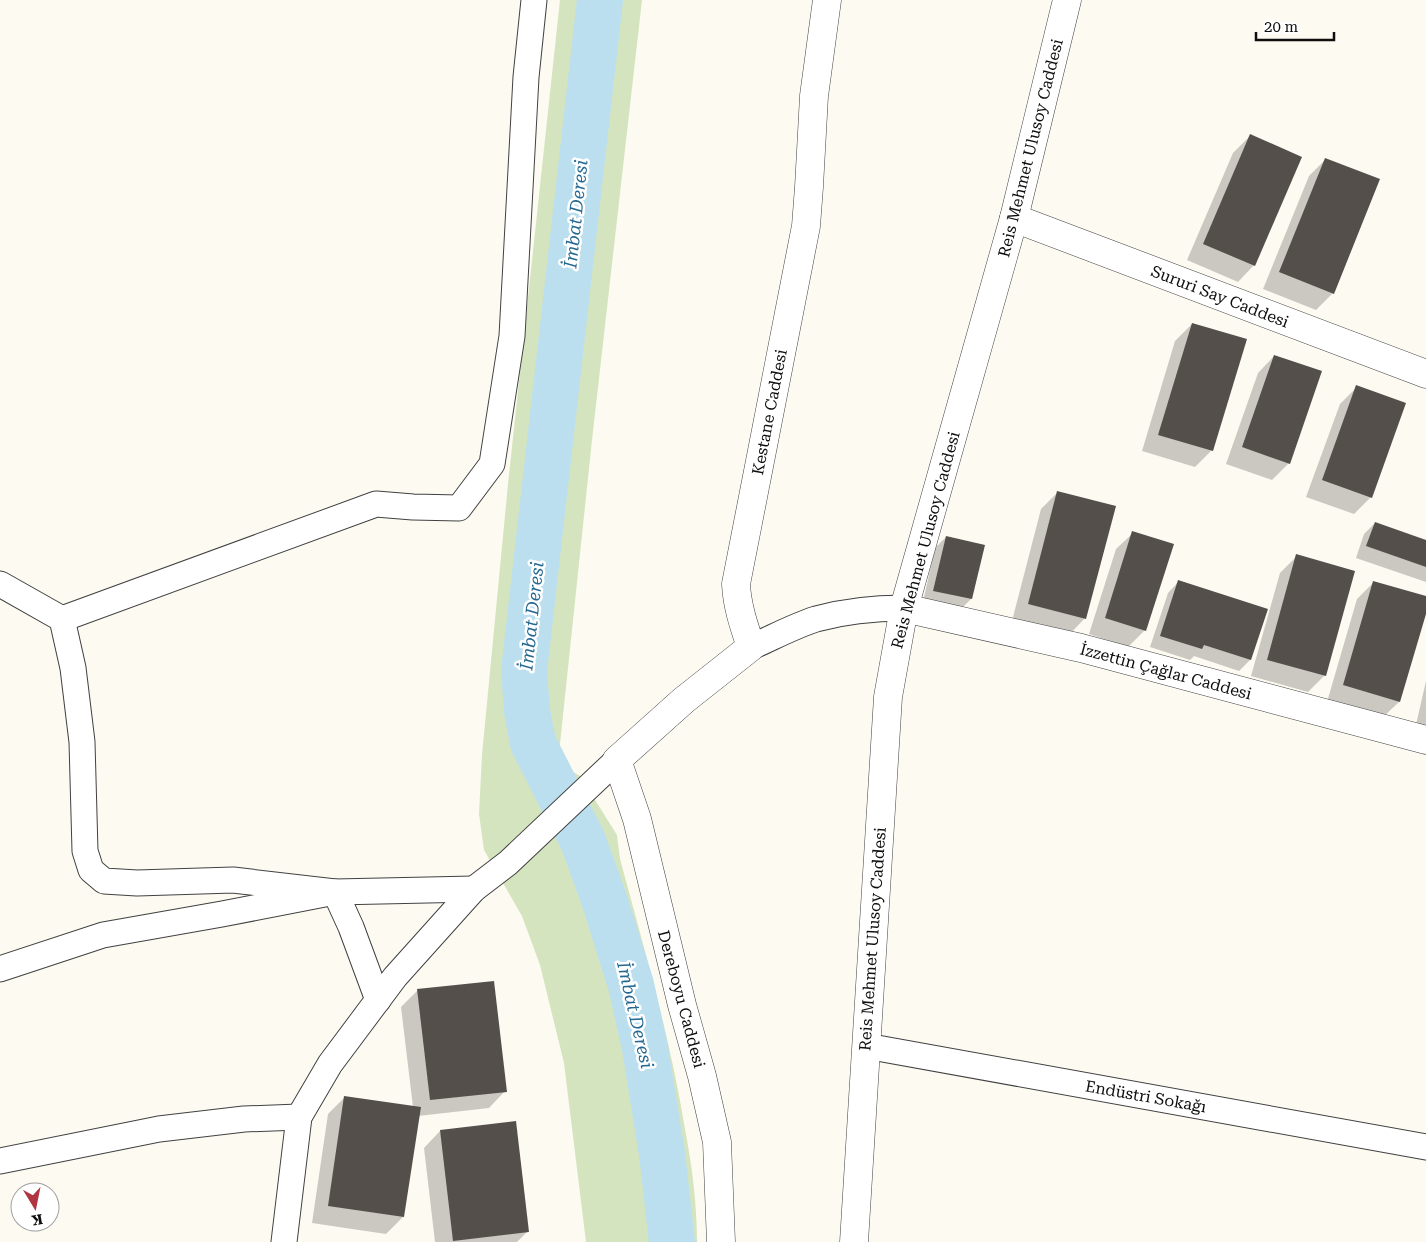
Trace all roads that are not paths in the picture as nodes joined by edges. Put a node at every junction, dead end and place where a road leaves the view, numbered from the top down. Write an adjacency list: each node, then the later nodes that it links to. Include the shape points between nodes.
1 (534, 0): 8 (street, via 526,77 512,336 492,464 459,508 376,504)
2 (827, 0): 9 (street, Kestane Caddesi, via 814,96 806,226 736,584)
3 (1067, 0): 4 (street, Reis Mehmet Ulusoy Caddesi)
4 (1014, 218): 5 (street, Sururi Say Caddesi); 7 (street, Reis Mehmet Ulusoy Caddesi)
5 (1426, 374)
6 (0, 584): 8 (street)
7 (904, 608): 9 (street, via 845,612 814,620); 10 (street, İzzettin Çağlar Caddesi, via 1081,648); 16 (street, Reis Mehmet Ulusoy Caddesi, via 888,696)
8 (62, 619): 13 (street, via 73,668 82,742 85,851 91,870 104,881 233,880)
9 (751, 647): 11 (street, via 703,684)
10 (1426, 740)
11 (617, 760): 12 (street, via 508,863); 21 (street, Dereboyu Caddesi, via 637,819 702,1076 716,1142)
12 (474, 889): 13 (street); 15 (street)
13 (335, 892): 14 (street, via 103,935); 15 (street, via 352,927)
14 (0, 969)
15 (378, 1000): 17 (street, via 330,1064)
16 (866, 1046): 18 (street, Endüstri Sokağı); 22 (street, Reis Mehmet Ulusoy Caddesi)
17 (300, 1117): 19 (street, via 244,1119 159,1129); 20 (street)
18 (1426, 1147)
19 (0, 1160)
20 (284, 1242)
21 (722, 1242)
22 (856, 1242)

